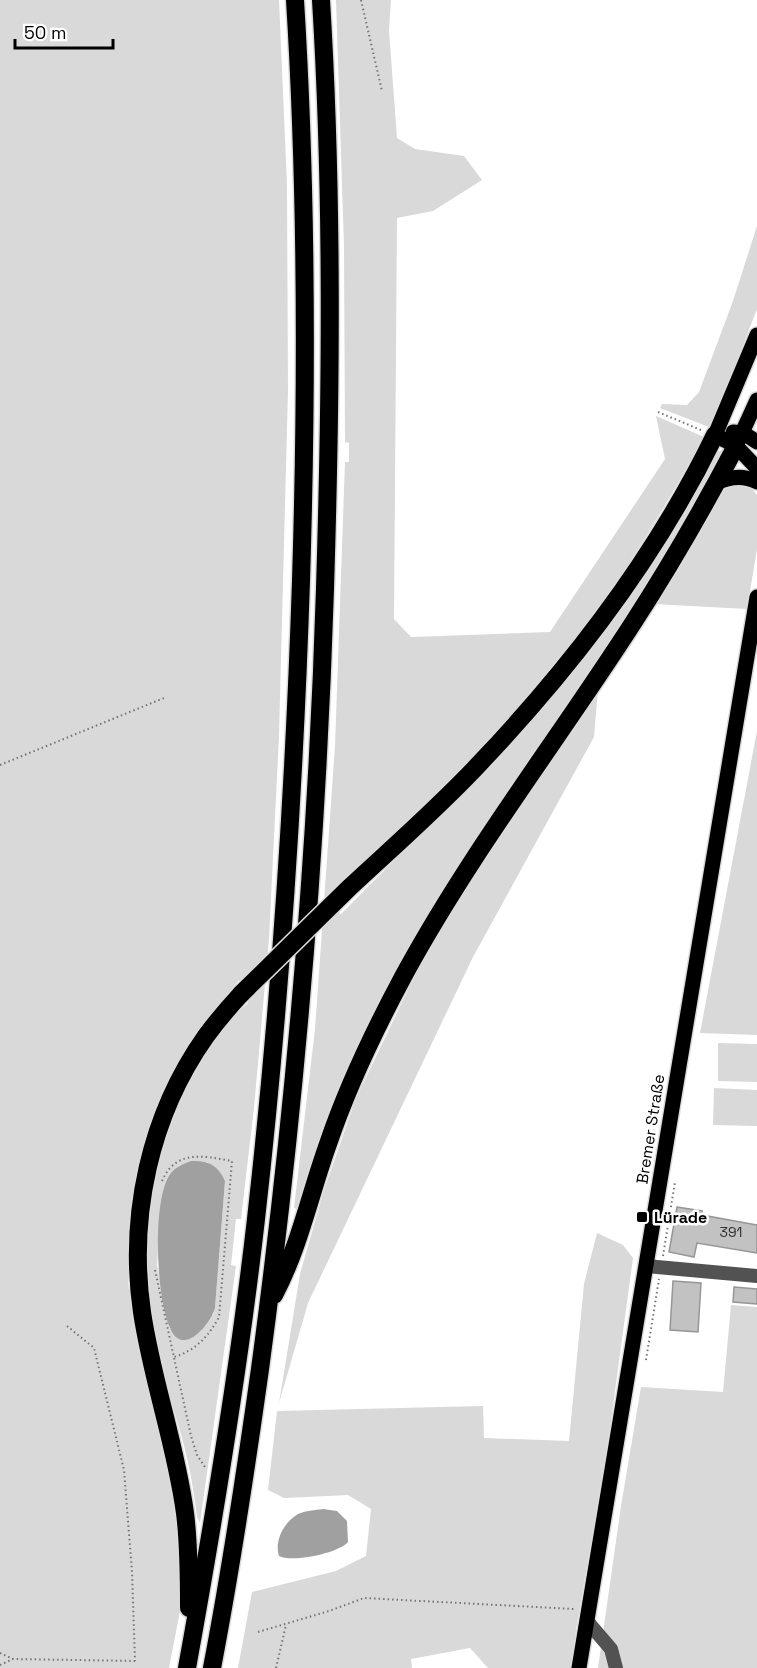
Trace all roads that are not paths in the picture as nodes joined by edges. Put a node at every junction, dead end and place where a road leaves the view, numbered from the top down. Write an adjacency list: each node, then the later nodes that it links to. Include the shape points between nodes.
1 (295, 0): 16 (highway, via 305,310 303,510 286,886 241,1335)
2 (321, 0): 14 (highway, via 329,186 329,389 320,739 295,1065)
3 (757, 335): 5 (main road)
4 (757, 400): 6 (main road)
5 (715, 435): 6 (main road); 16 (highway, bridge, via 647,554 564,668 479,764 241,994 205,1037 172,1096 151,1154 139,1215 138,1260 142,1311 185,1513)
6 (739, 440): 7 (main road); 8 (main road); 10 (highway)
7 (757, 442)
8 (757, 468)
9 (757, 482): 10 (main road, via 733,478)
10 (716, 483): 14 (highway, via 633,623 496,826 404,975 341,1108 289,1268)
11 (757, 597): 12 (main road, Bremer Straße)
12 (646, 1266): 13 (lane); 15 (main road, Bremer Straße)
13 (757, 1276)
14 (269, 1305): 17 (highway)
15 (588, 1616): 18 (main road, Bremer Straße); 19 (lane, via 611,1649)
16 (188, 1666)
17 (213, 1668)
18 (579, 1668)
19 (616, 1668)

